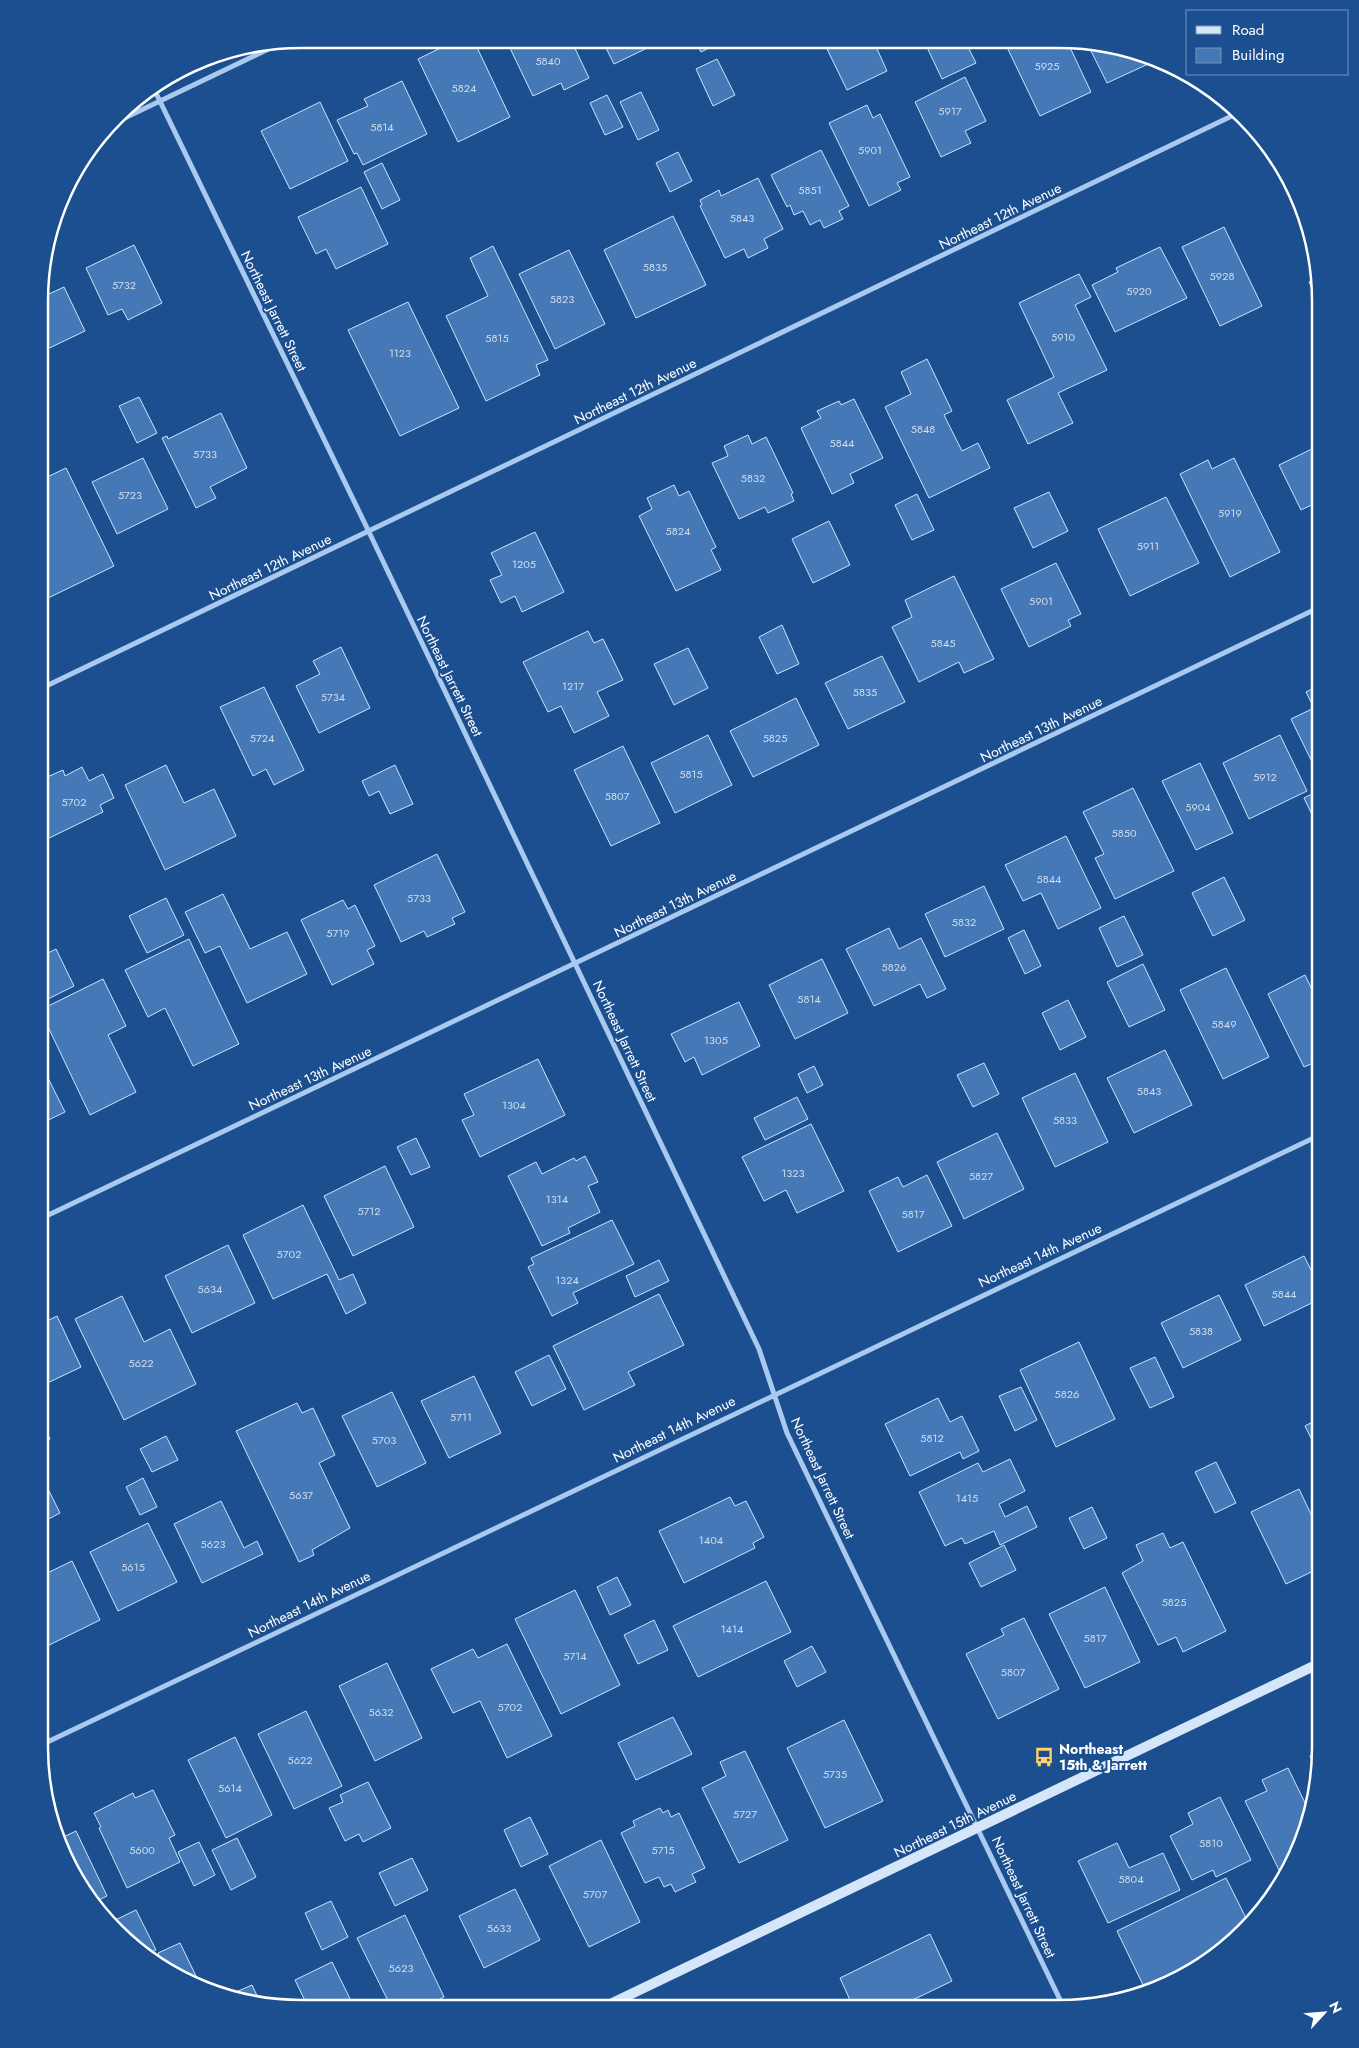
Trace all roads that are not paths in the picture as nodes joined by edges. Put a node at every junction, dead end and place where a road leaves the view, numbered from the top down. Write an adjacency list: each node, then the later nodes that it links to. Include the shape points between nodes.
1 (266, 50): 3 (street)
2 (156, 93): 3 (street, Northeast Jarrett Street)
3 (160, 101): 5 (street); 6 (street, Northeast Jarrett Street)
4 (1231, 116): 6 (street, Northeast 12th Avenue)
5 (127, 117)
6 (368, 532): 8 (street, Northeast 12th Avenue); 9 (street, Northeast Jarrett Street)
7 (1312, 611): 9 (street, Northeast 13th Avenue)
8 (48, 685)
9 (576, 964): 11 (street, Northeast 13th Avenue); 12 (street, Northeast Jarrett Street, via 759,1349)
10 (1312, 1139): 12 (street, Northeast 14th Avenue)
11 (48, 1215)
12 (774, 1394): 14 (street, Northeast 14th Avenue); 15 (street, Northeast Jarrett Street, via 787,1433)
13 (1312, 1667): 15 (street, Northeast 15th Avenue)
14 (48, 1742)
15 (978, 1828): 16 (street, Northeast 15th Avenue); 17 (street, Northeast Jarrett Street)
16 (619, 2000)
17 (1060, 2000)

